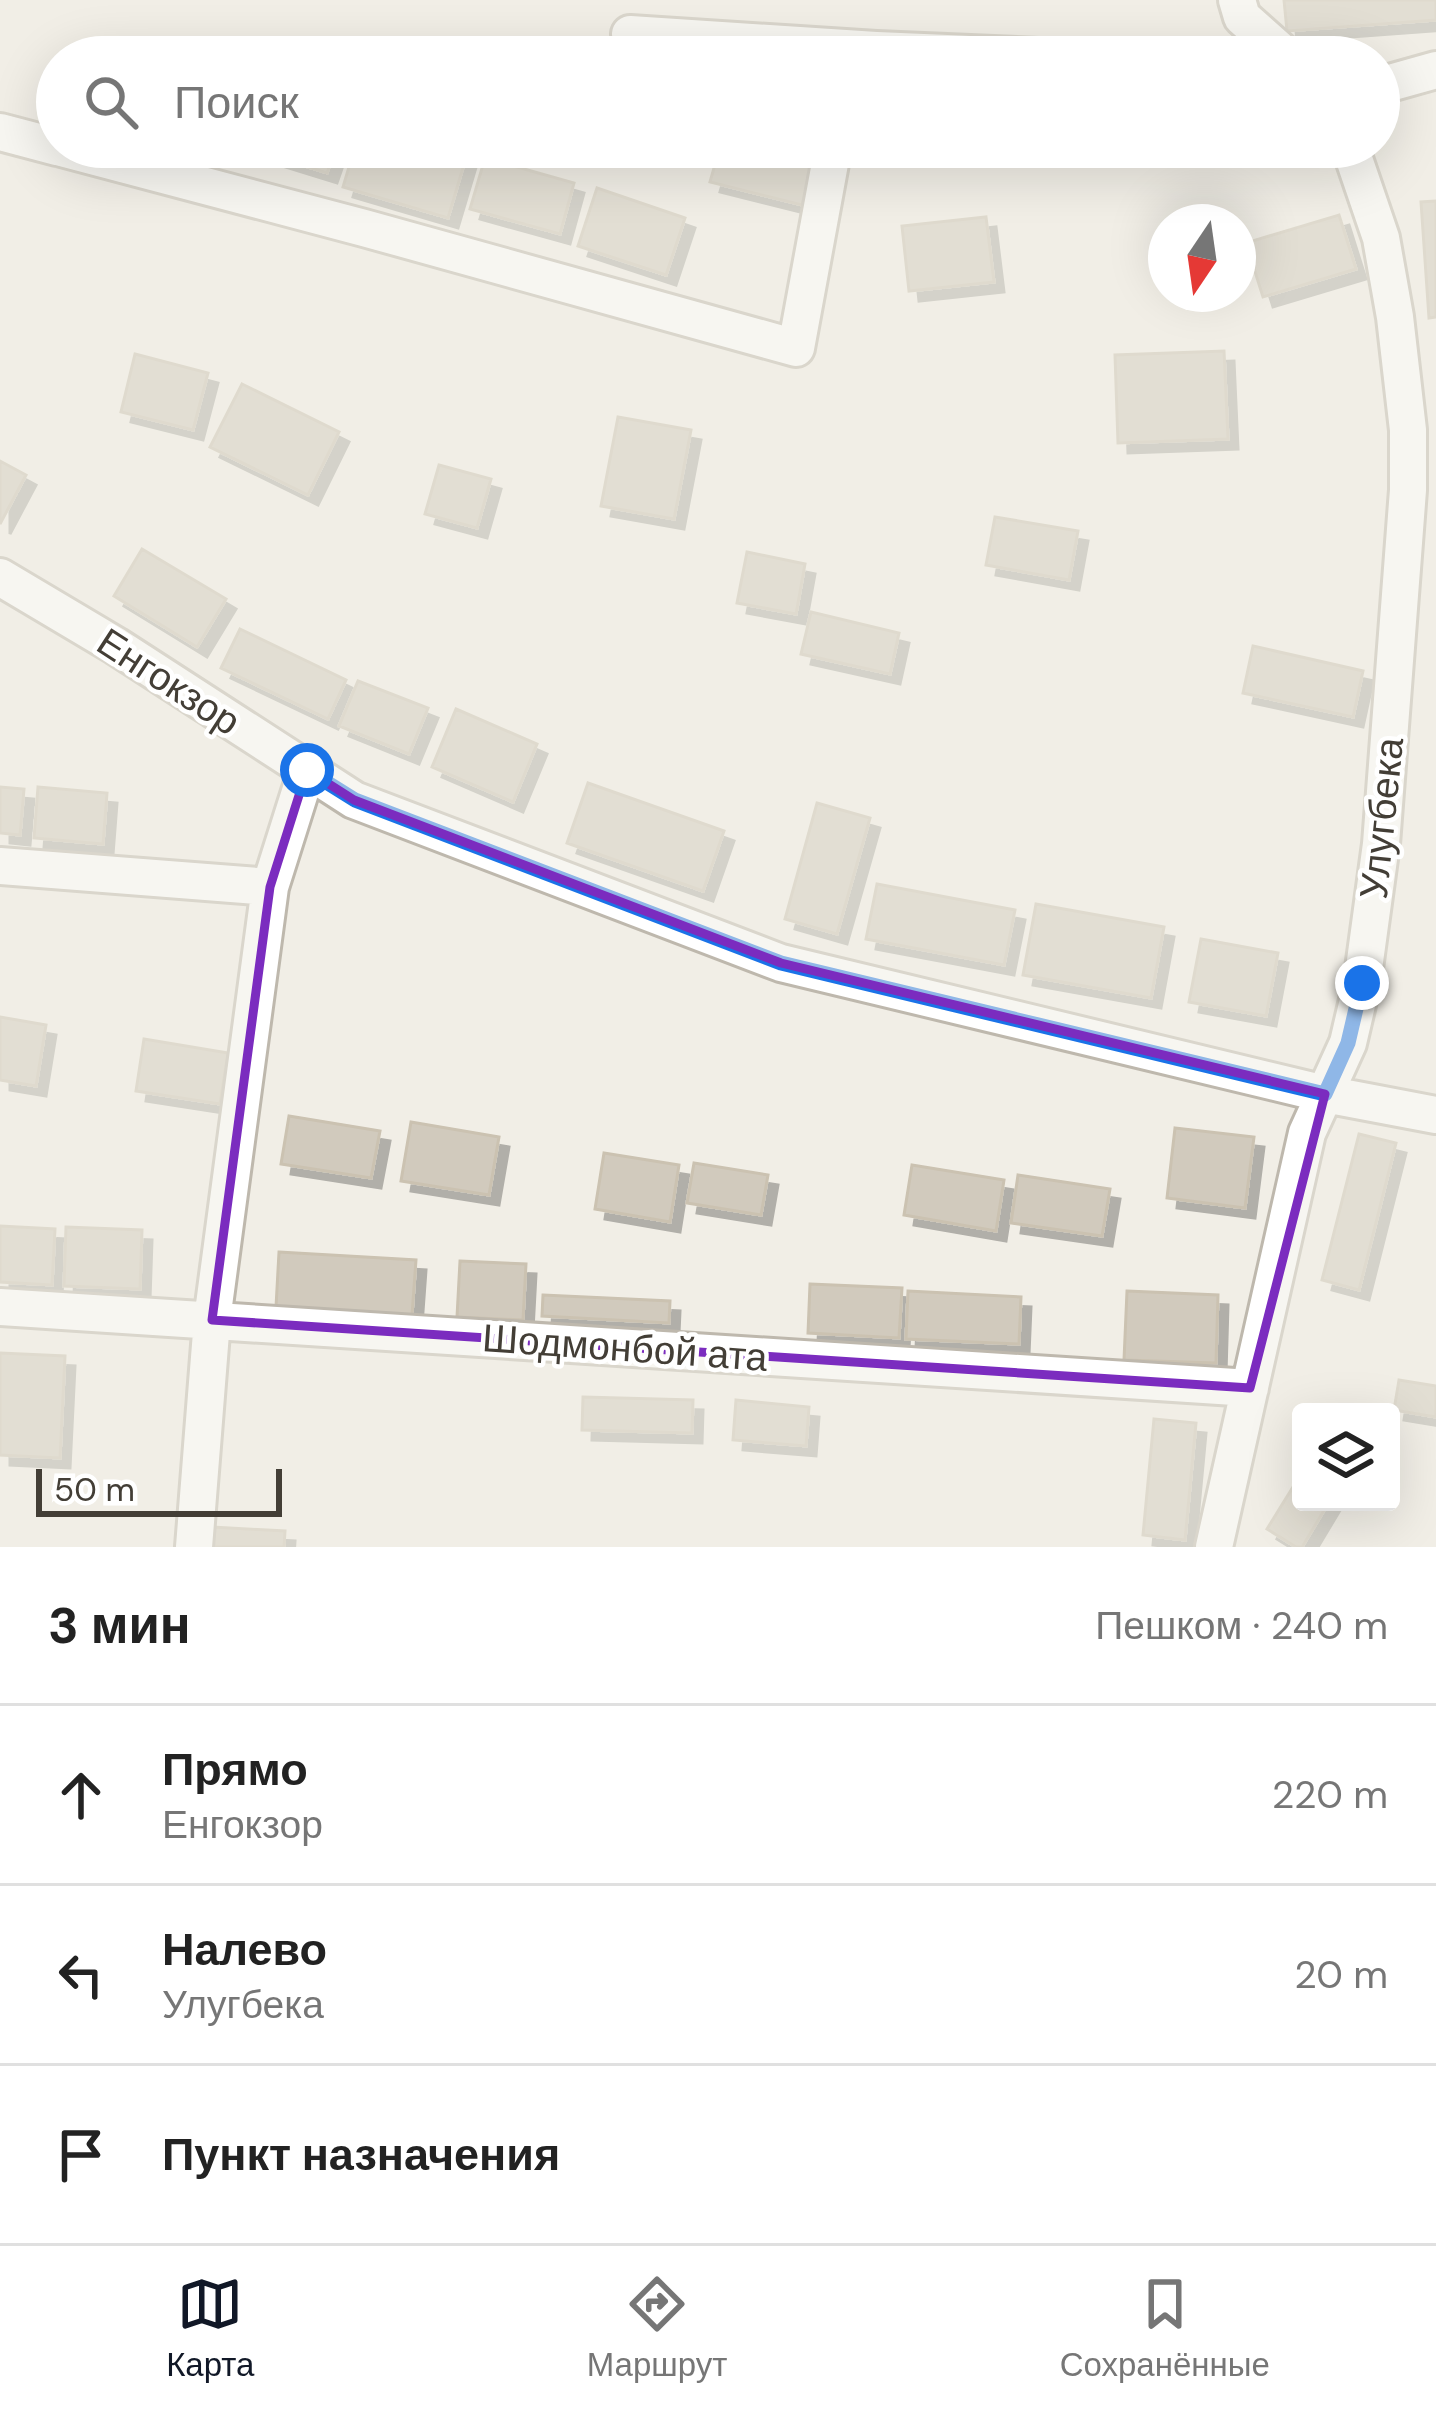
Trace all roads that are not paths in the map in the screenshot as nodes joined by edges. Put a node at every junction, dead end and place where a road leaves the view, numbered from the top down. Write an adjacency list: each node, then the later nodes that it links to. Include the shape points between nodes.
1 (1237, 0): 4 (street, via 1242,17)
2 (630, 34): 3 (street)
3 (653, 36)
4 (1263, 36)
5 (1436, 70): 6 (street)
6 (1400, 80)
7 (0, 132): 8 (street)
8 (36, 141)
9 (137, 168): 10 (street, via 796,348)
10 (829, 168)
11 (1357, 168): 16 (street, Улугбека, via 1395,317 1408,490 1381,844 1362,983)
12 (0, 578): 13 (street, Енгокзор)
13 (307, 770): 15 (street); 16 (street, Енгокзор, via 355,800 781,963)
14 (0, 866): 15 (street)
15 (270, 887): 19 (street)
16 (1325, 1094): 17 (street, Енгокзор); 20 (street, Улугбека, via 1307,1133)
17 (1436, 1115)
18 (0, 1307): 19 (street, Шодмонбой ата)
19 (212, 1321): 20 (street, Шодмонбой ата); 21 (street)
20 (1250, 1388): 22 (street, Улугбека)
21 (194, 1547)
22 (1214, 1547)

